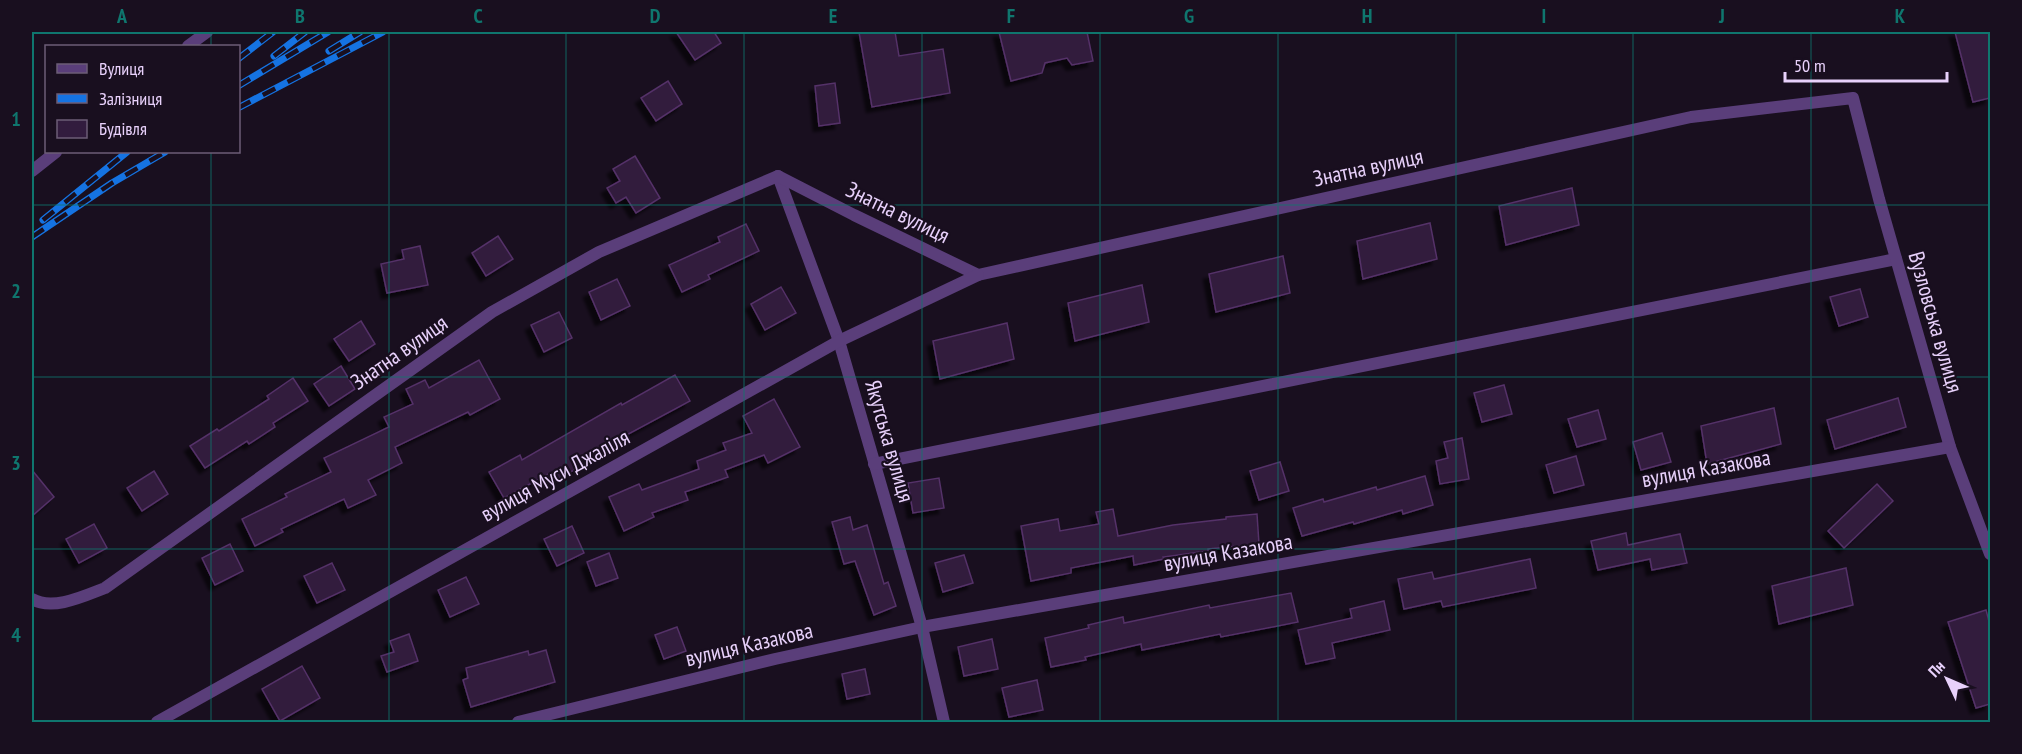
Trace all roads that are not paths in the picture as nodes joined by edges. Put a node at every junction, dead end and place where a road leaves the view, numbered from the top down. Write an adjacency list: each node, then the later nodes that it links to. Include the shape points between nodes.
1 (207, 32): 2 (street)
2 (189, 45)
3 (1853, 98): 7 (street, Вузловська вулиця); 8 (street, Знатна вулиця, via 1691,117)
4 (55, 153): 5 (street)
5 (32, 171)
6 (778, 176): 8 (street, Знатна вулиця); 9 (street, Якутська вулиця); 13 (street, Знатна вулиця, via 599,252 492,312 105,588 68,603)
7 (1896, 259): 10 (street, Вузловська вулиця); 11 (street)
8 (978, 274): 9 (street, вулиця Муси Джаліля)
9 (839, 341): 11 (street, Якутська вулиця); 15 (street, вулиця Муси Джаліля)
10 (1950, 447): 12 (street, Вузловська вулиця); 14 (street, вулиця Казакова)
11 (874, 464): 14 (street, Якутська вулиця)
12 (1990, 554)
13 (32, 599)
14 (922, 627): 16 (street, вулиця Казакова); 17 (street, Якутська вулиця)
15 (157, 723)
16 (518, 723)
17 (944, 723)

